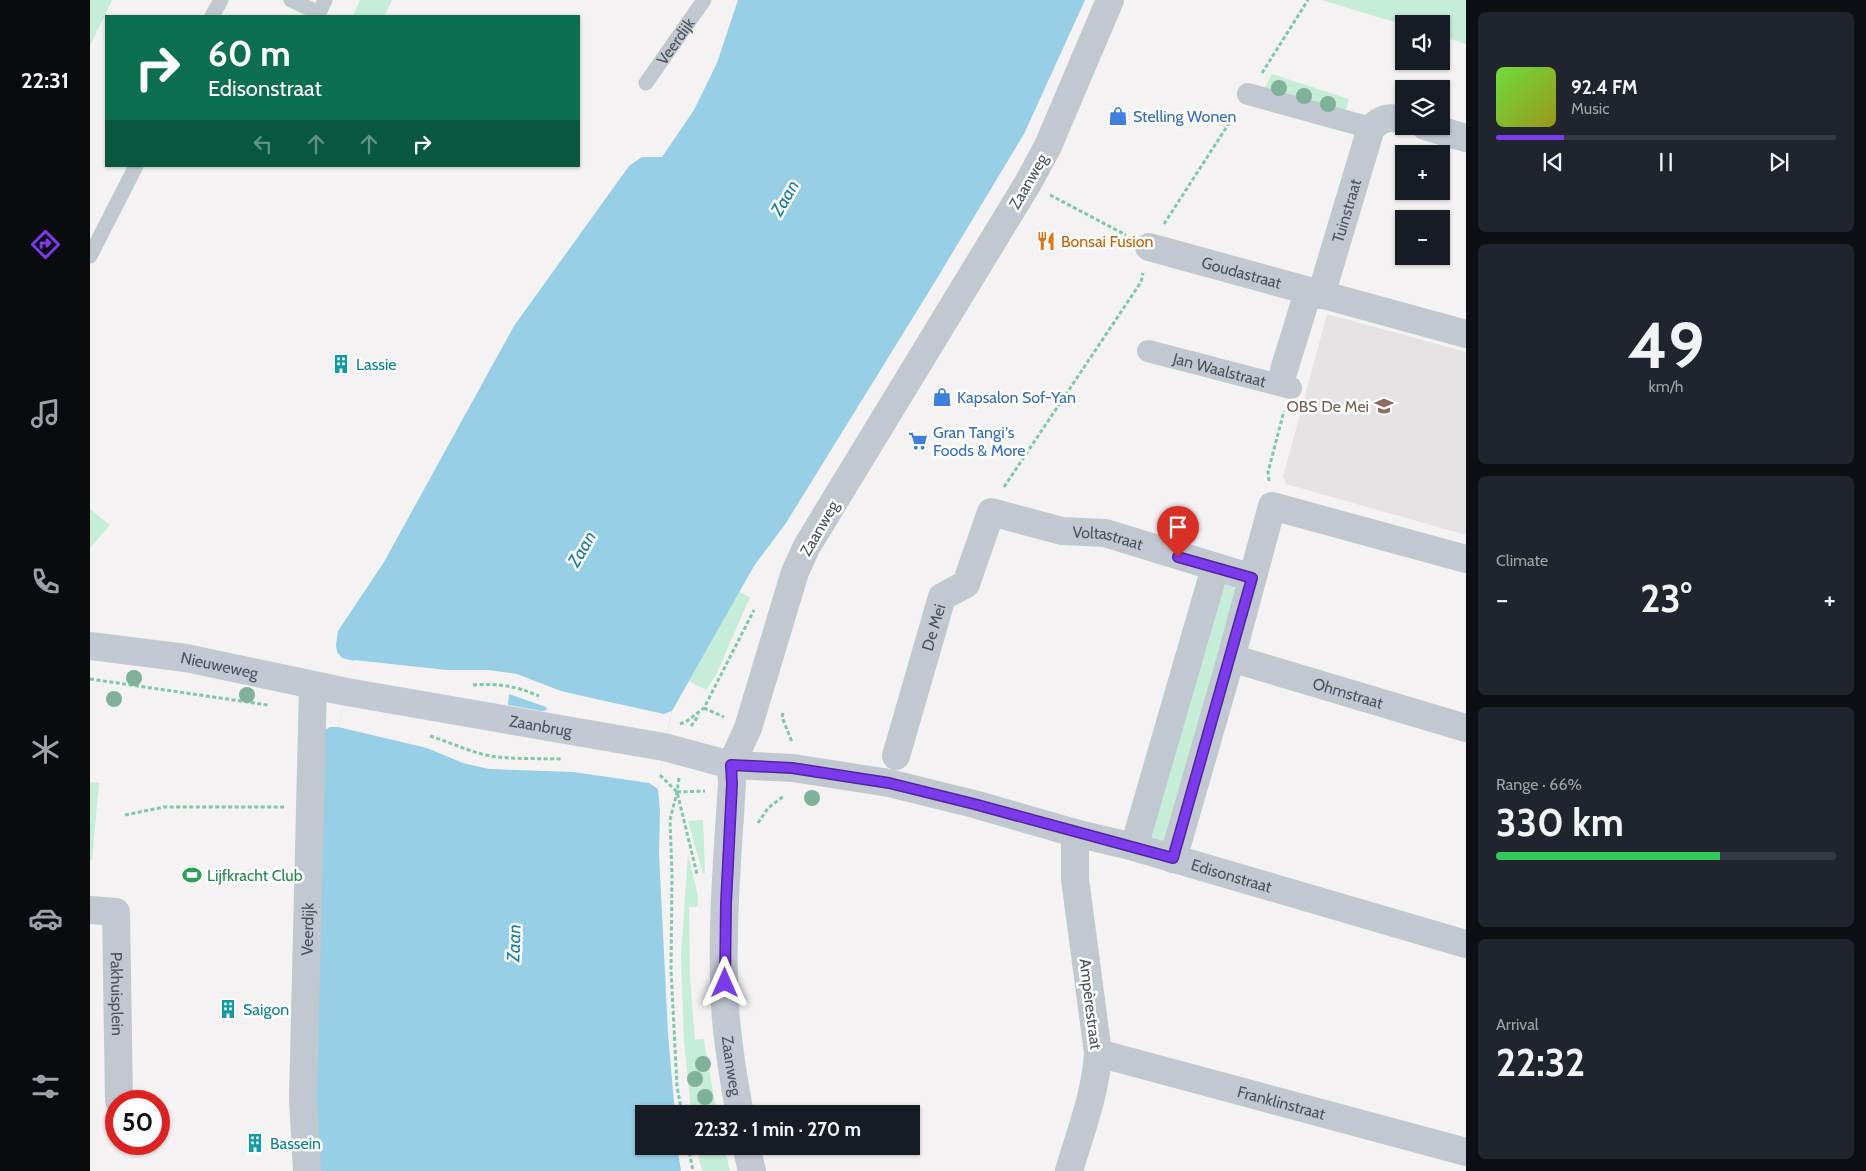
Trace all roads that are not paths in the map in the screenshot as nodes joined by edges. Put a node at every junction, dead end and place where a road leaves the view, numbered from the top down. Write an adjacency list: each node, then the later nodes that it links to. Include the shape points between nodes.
1 (221, 0): 6 (lane)
2 (291, 0): 3 (lane, via 319,13)
3 (325, 0)
4 (704, 0): 7 (lane, Veerdijk)
5 (1110, 0): 30 (street, Zaanweg, via 1048,146 1028,183 807,546 795,572 748,728)
6 (213, 15)
7 (646, 83)
8 (1248, 94): 10 (street)
9 (1395, 118): 10 (street, via 1381,119)
10 (1371, 128): 16 (street, Tuinstraat)
11 (1450, 133): 12 (street)
12 (1466, 138)
13 (135, 167): 15 (lane)
14 (1149, 247): 16 (street, Goudastraat)
15 (90, 256)
16 (1314, 293): 17 (street, Goudastraat); 19 (street, Jan Waalstraat)
17 (1466, 334)
18 (1148, 351): 19 (street, Jan Waalstraat)
19 (1287, 379)
20 (991, 512): 22 (street, Voltastraat, via 1062,531 1105,533); 29 (street, De Mei, via 966,584 942,597)
21 (1466, 559): 23 (street, via 1272,506)
22 (1215, 568): 23 (street, Voltastraat); 32 (street)
23 (1252, 578): 25 (street)
24 (90, 646): 27 (main road, Nieuweweg, via 186,658)
25 (1231, 658): 28 (street, Ohmstraat); 33 (street)
26 (347, 692): 27 (main road, Nieuweweg); 30 (main road, Zaanbrug, via 663,747)
27 (312, 697): 41 (street, Veerdijk, via 302,1099)
28 (1466, 728)
29 (896, 756)
30 (731, 765): 31 (street, Edisonstraat, via 792,768 889,783); 38 (main road, Zaanweg, via 725,998 730,1060)
31 (1075, 833): 32 (street, Edisonstraat); 36 (street, Ampèrestraat, via 1075,878)
32 (1134, 847): 33 (street, Edisonstraat)
33 (1173, 858): 35 (street, Edisonstraat)
34 (90, 910): 37 (street, Pakhuisplein, via 116,912)
35 (1466, 944)
36 (1098, 1053): 39 (street, Franklinstraat); 43 (street, Ampèrestraat, via 1094,1088)
37 (118, 1090)
38 (738, 1105)
39 (1466, 1152)
40 (748, 1155): 42 (main road)
41 (307, 1171)
42 (752, 1171)
43 (1069, 1171)

